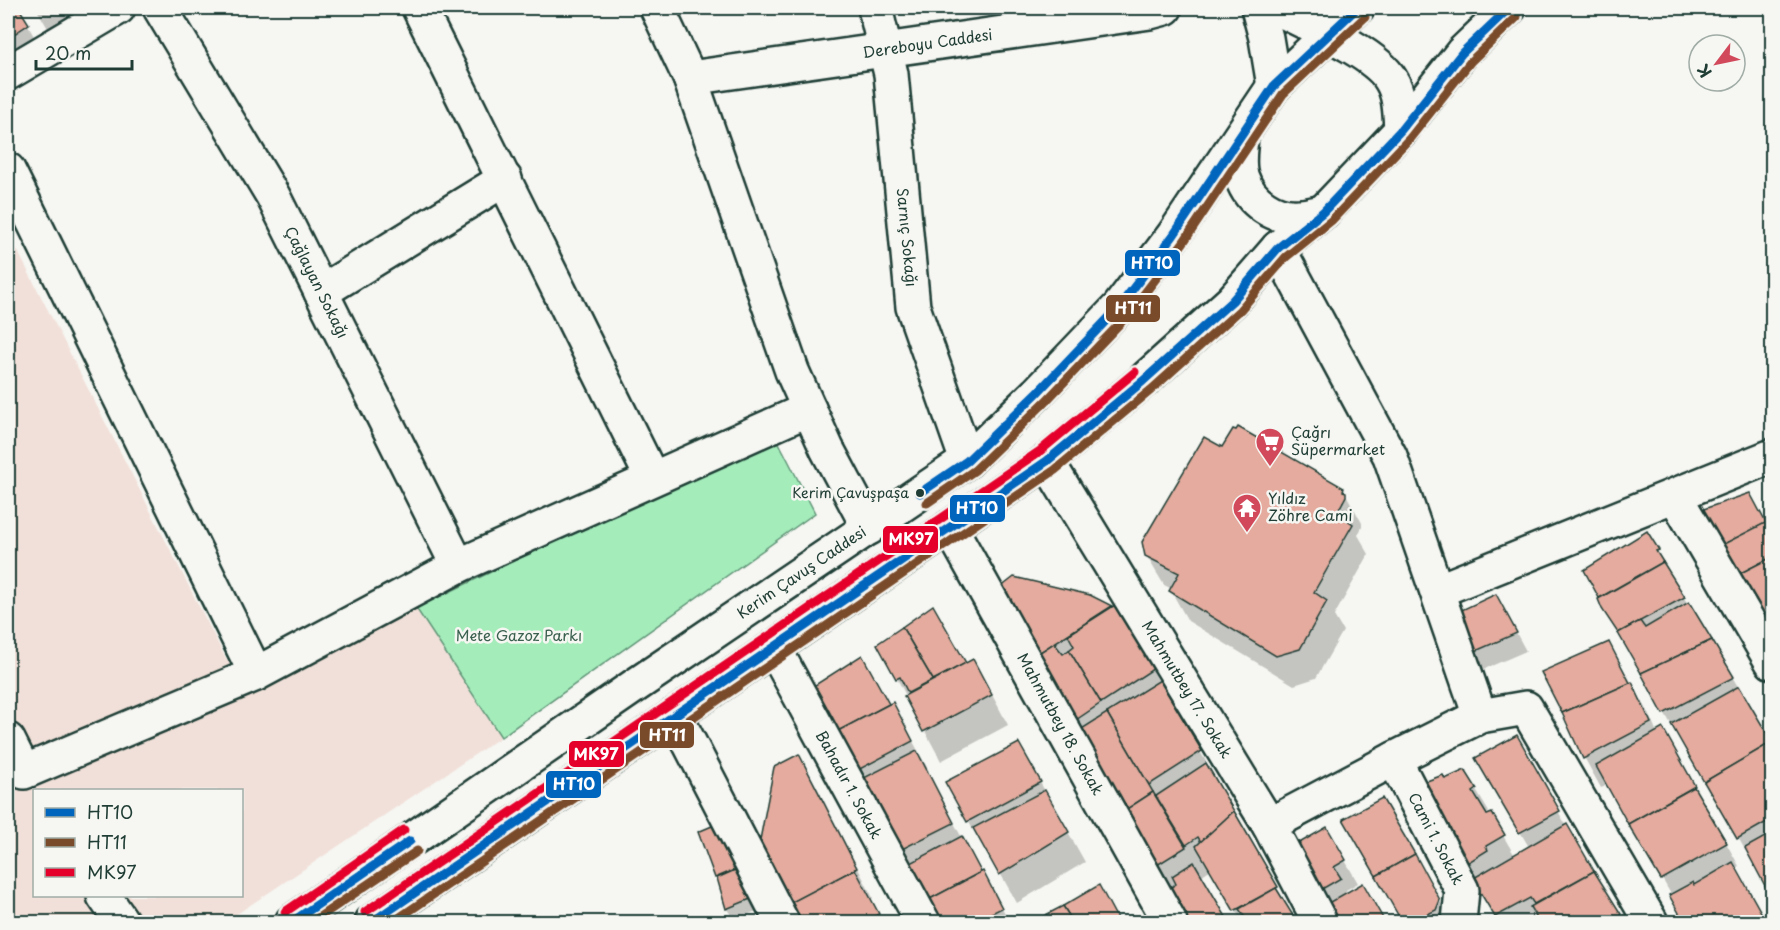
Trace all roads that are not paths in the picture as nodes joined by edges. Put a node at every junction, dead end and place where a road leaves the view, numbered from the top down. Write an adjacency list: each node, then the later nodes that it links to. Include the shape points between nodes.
1 (118, 8): 13 (street)
2 (159, 8): 22 (street, Çağlayan Sokağı, via 273,196)
3 (419, 8): 19 (street)
4 (657, 8): 14 (street)
5 (875, 8): 12 (street, Sarnıç Sokağı)
6 (1258, 8): 15 (street)
7 (1277, 8): 11 (street)
8 (1357, 8): 11 (street, Kerim Çavuş Caddesi)
9 (1509, 8): 16 (street, via 1462,52)
10 (1154, 9): 12 (street, Dereboyu Caddesi)
11 (1329, 35): 15 (street, Kerim Çavuş Caddesi); 16 (street, via 1366,55 1392,80)
12 (886, 50): 14 (street, Dereboyu Caddesi); 24 (street, Sarnıç Sokağı, via 913,307)
13 (8, 74)
14 (690, 78): 23 (street)
15 (1274, 86): 17 (street, Kerim Çavuş Caddesi)
16 (1401, 130): 20 (street)
17 (1240, 136): 20 (street, via 1241,177 1263,207 1280,215 1299,217); 24 (street, Kerim Çavuş Caddesi, via 1173,236 1119,307)
18 (8, 170): 35 (street)
19 (505, 179): 22 (street); 27 (street)
20 (1323, 212): 21 (street)
21 (1278, 248): 25 (street, via 1232,301); 32 (street, via 1390,456)
22 (321, 292): 31 (street, Çağlayan Sokağı)
23 (809, 409): 27 (street); 30 (street, via 826,449)
24 (967, 460): 30 (street, Kerim Çavuş Caddesi)
25 (1047, 461): 29 (street); 41 (street, Mahmutbey 17. Sokak)
26 (1769, 465): 28 (street)
27 (652, 478): 31 (street)
28 (1675, 496): 32 (street); 34 (street)
29 (950, 527): 33 (street); 48 (street, Mahmutbey 18. Sokak)
30 (870, 528): 44 (street, Kerim Çavuş Caddesi)
31 (458, 566): 35 (street)
32 (1437, 591): 37 (street)
33 (774, 648): 36 (street); 47 (street, Bahadır 1. Sokak)
34 (1773, 662)
35 (256, 674): 40 (street)
36 (675, 714): 45 (street); 46 (street)
37 (1480, 716): 39 (street); 51 (street, via 1526,708)
38 (8, 740): 40 (street)
39 (1394, 759): 41 (street); 50 (street, Cami 1. Sokak, via 1462,890)
40 (23, 784)
41 (1269, 825): 49 (street, Mahmutbey 17. Sokak)
42 (105, 897): 43 (street)
43 (122, 922)
44 (292, 922)
45 (372, 922)
46 (782, 922)
47 (923, 922)
48 (1170, 922)
49 (1320, 922)
50 (1459, 922)
51 (1651, 922)

